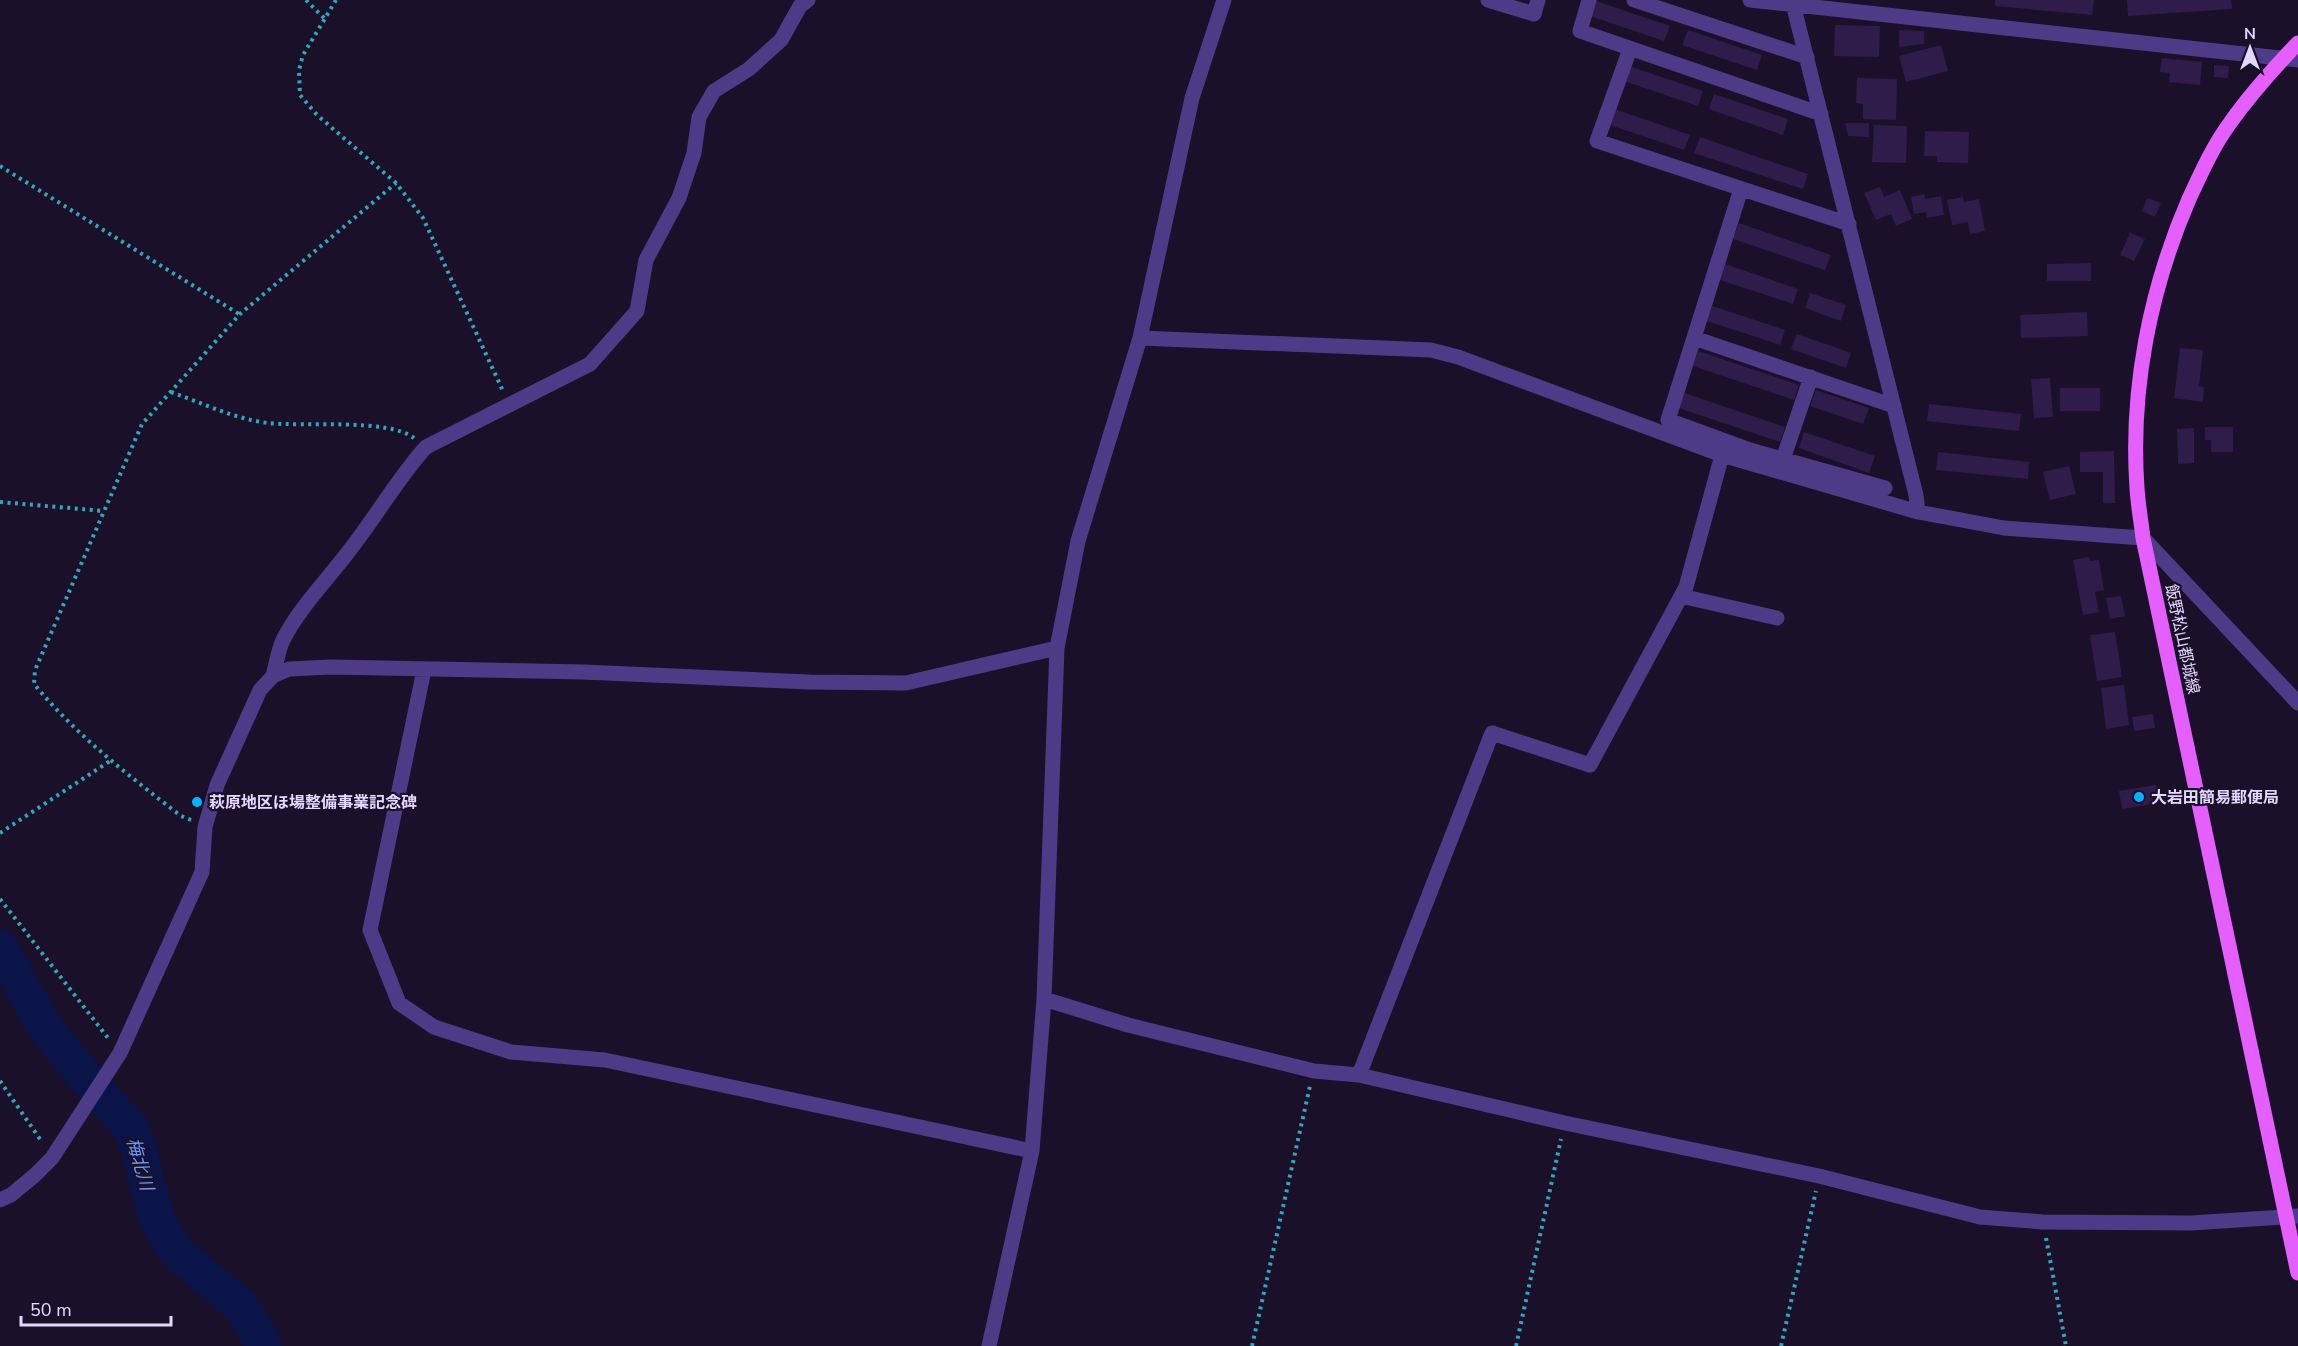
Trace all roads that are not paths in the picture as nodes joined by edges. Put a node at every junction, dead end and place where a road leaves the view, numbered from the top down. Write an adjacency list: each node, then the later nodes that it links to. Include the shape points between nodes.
1 (808, 0): 30 (street, via 800,6 781,40 749,69 714,91 699,117 694,153 679,198 646,260 637,311 590,364 426,447 319,586 282,642)
2 (1224, 0): 17 (street, via 1192,98)
3 (1488, 0): 4 (street, via 1534,14)
4 (1538, 0)
5 (1589, 0): 10 (street, via 1580,32)
6 (1634, 0): 11 (street)
7 (1750, 0): 8 (street)
8 (1793, 2): 11 (street); 12 (street)
9 (2298, 43): 12 (main road, 飯野松山都城線)
10 (1630, 48): 14 (street); 15 (street, via 1597,141)
11 (1807, 57): 14 (street)
12 (2282, 59): 13 (street); 25 (main road, 飯野松山都城線, via 2229,123 2204,166 2177,227 2162,274 2145,347 2136,425)
13 (2298, 60)
14 (1821, 114): 16 (street)
15 (1741, 189): 16 (street); 18 (street)
16 (1848, 224): 20 (street)
17 (1140, 338): 21 (street, via 1431,350); 28 (street, via 1078,541)
18 (1694, 338): 19 (street); 22 (street, via 1668,420)
19 (1811, 377): 20 (street); 22 (street)
20 (1894, 406): 24 (street)
21 (1722, 455): 24 (street); 26 (street)
22 (1783, 459): 23 (street)
23 (1885, 488)
24 (1918, 512): 25 (street, via 2004,528)
25 (2143, 538): 31 (street); 36 (main road, 飯野松山都城線)
26 (1681, 596): 27 (street); 33 (street, via 1590,765 1492,733)
27 (1778, 618)
28 (1057, 648): 29 (street, via 906,682); 32 (street)
29 (424, 670): 30 (street, via 289,669); 34 (street, via 370,930 399,1003 434,1027 511,1052 605,1060)
30 (273, 676): 35 (street, via 260,690 217,785 206,827 202,872 120,1053 52,1158)
31 (2298, 702)
32 (1044, 999): 33 (street, via 1128,1025 1314,1071); 34 (street)
33 (1359, 1076): 36 (street, via 1819,1176 1980,1217 2043,1222 2191,1223)
34 (1032, 1151): 38 (street)
35 (0, 1200)
36 (2292, 1217): 37 (main road, 飯野松山都城線)
37 (2298, 1273)
38 (989, 1346)

